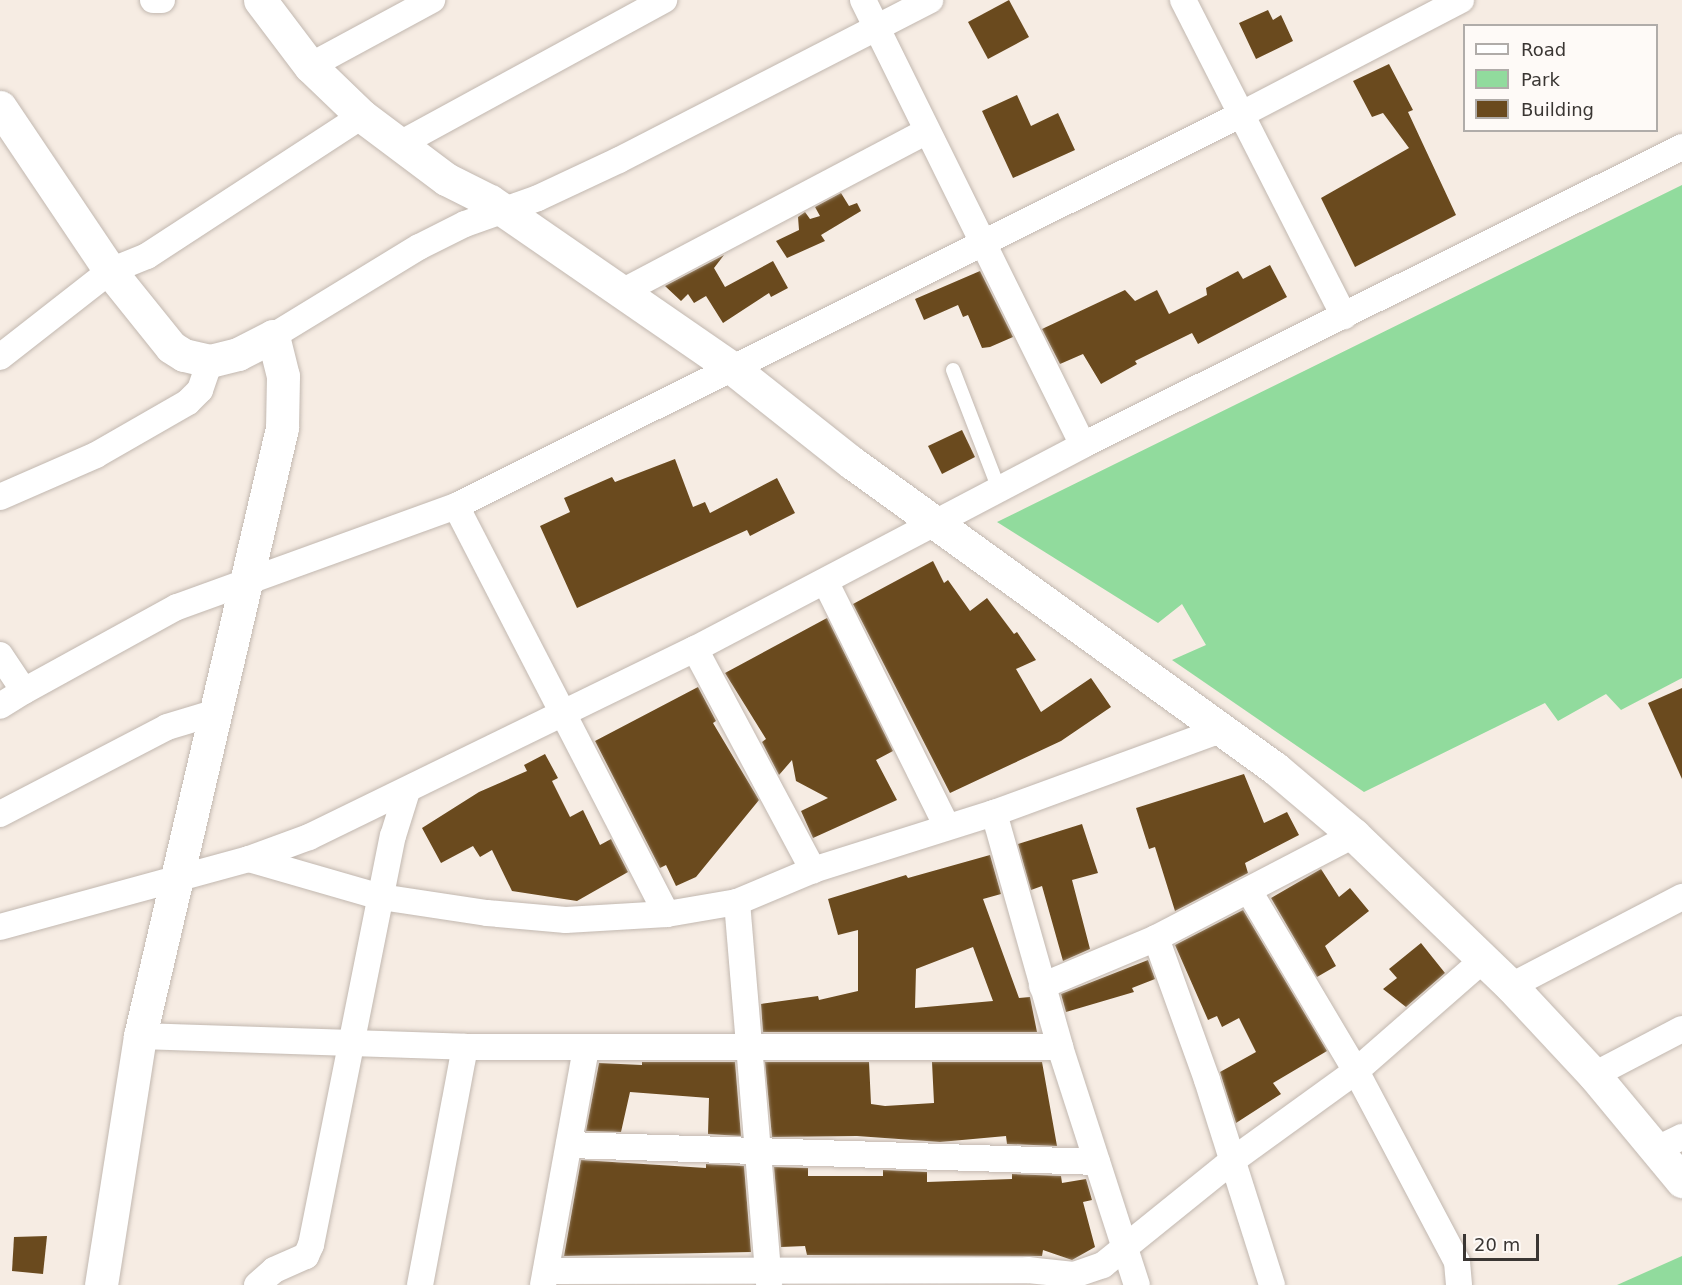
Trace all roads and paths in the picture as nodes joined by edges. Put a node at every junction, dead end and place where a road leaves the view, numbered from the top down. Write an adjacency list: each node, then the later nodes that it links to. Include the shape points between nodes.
1 (153, 0): 2 (street)
2 (162, 0)
3 (260, 0): 11 (main road)
4 (432, 0): 11 (street)
5 (664, 0): 16 (street)
6 (863, 0): 10 (street)
7 (930, 0): 10 (street)
8 (1183, 0): 13 (street)
9 (1461, 0): 13 (street)
10 (875, 26): 15 (street); 18 (street, via 619,160 538,198)
11 (310, 66): 14 (main road)
12 (0, 107): 20 (main road)
13 (1242, 114): 19 (street); 22 (street)
14 (362, 116): 16 (main road); 20 (street, via 147,256)
15 (926, 132): 19 (street); 21 (street)
16 (400, 144): 18 (main road, via 446,179)
17 (1682, 147): 22 (street)
18 (501, 208): 21 (main road); 23 (street, via 419,247)
19 (985, 242): 26 (street); 28 (street)
20 (110, 271): 24 (street); 25 (main road, via 171,347 184,355)
21 (620, 293): 26 (main road)
22 (1344, 316): 28 (street)
23 (273, 336): 25 (main road, via 238,354); 33 (main road, via 283,376 282,428)
24 (0, 357)
25 (210, 361): 30 (street, via 200,390 188,402 96,455)
26 (731, 368): 31 (street); 32 (main road, via 852,462)
27 (953, 370): 29 (lane)
28 (1083, 445): 29 (street)
29 (999, 489): 32 (street)
30 (0, 497)
31 (456, 506): 33 (street); 39 (street)
32 (938, 522): 34 (street); 41 (main road)
33 (245, 579): 37 (street, via 177,607); 40 (main road)
34 (826, 583): 35 (street); 45 (street)
35 (695, 650): 39 (street); 48 (street)
36 (0, 656): 37 (street)
37 (24, 691): 38 (street)
38 (0, 705)
39 (564, 711): 42 (street); 54 (street)
40 (217, 712): 44 (street, via 167,727); 49 (main road)
41 (1221, 730): 43 (street); 46 (main road)
42 (407, 790): 47 (street, via 309,837); 51 (street)
43 (994, 813): 45 (street); 58 (street)
44 (0, 814)
45 (946, 825): 48 (street)
46 (1354, 835): 50 (street); 57 (main road)
47 (249, 859): 49 (street); 51 (street)
48 (813, 870): 53 (street)
49 (175, 878): 55 (street); 61 (main road)
50 (1248, 891): 56 (street); 67 (street)
51 (381, 897): 54 (street, via 566,920); 62 (street)
52 (1682, 897): 59 (street)
53 (737, 902): 54 (street); 66 (street)
54 (667, 914)
55 (0, 927)
56 (1156, 938): 58 (street); 72 (street)
57 (1484, 959): 59 (main road); 67 (street)
58 (1042, 986): 64 (street)
59 (1511, 986): 68 (main road)
60 (1682, 1029): 68 (street)
61 (140, 1036): 62 (street); 78 (main road)
62 (352, 1046): 63 (street); 79 (street, via 311,1245 306,1256 273,1270)
63 (465, 1047): 65 (street); 80 (street)
64 (1059, 1047): 66 (street); 73 (street)
65 (586, 1048): 66 (street); 70 (street)
66 (750, 1049): 71 (street)
67 (1356, 1071): 72 (street); 83 (street, via 1457,1262)
68 (1594, 1075): 69 (main road)
69 (1668, 1144): 74 (main road)
70 (569, 1145): 71 (street); 76 (street)
71 (759, 1153): 73 (street); 77 (street)
72 (1233, 1160): 75 (street); 82 (street)
73 (1097, 1162): 75 (street)
74 (1682, 1181)
75 (1126, 1249): 77 (street, via 1103,1265 1074,1275 1028,1270); 81 (street)
76 (545, 1278): 77 (street)
77 (769, 1279)
78 (101, 1285)
79 (257, 1285)
80 (420, 1285)
81 (1137, 1285)
82 (1272, 1285)
83 (1459, 1285)

